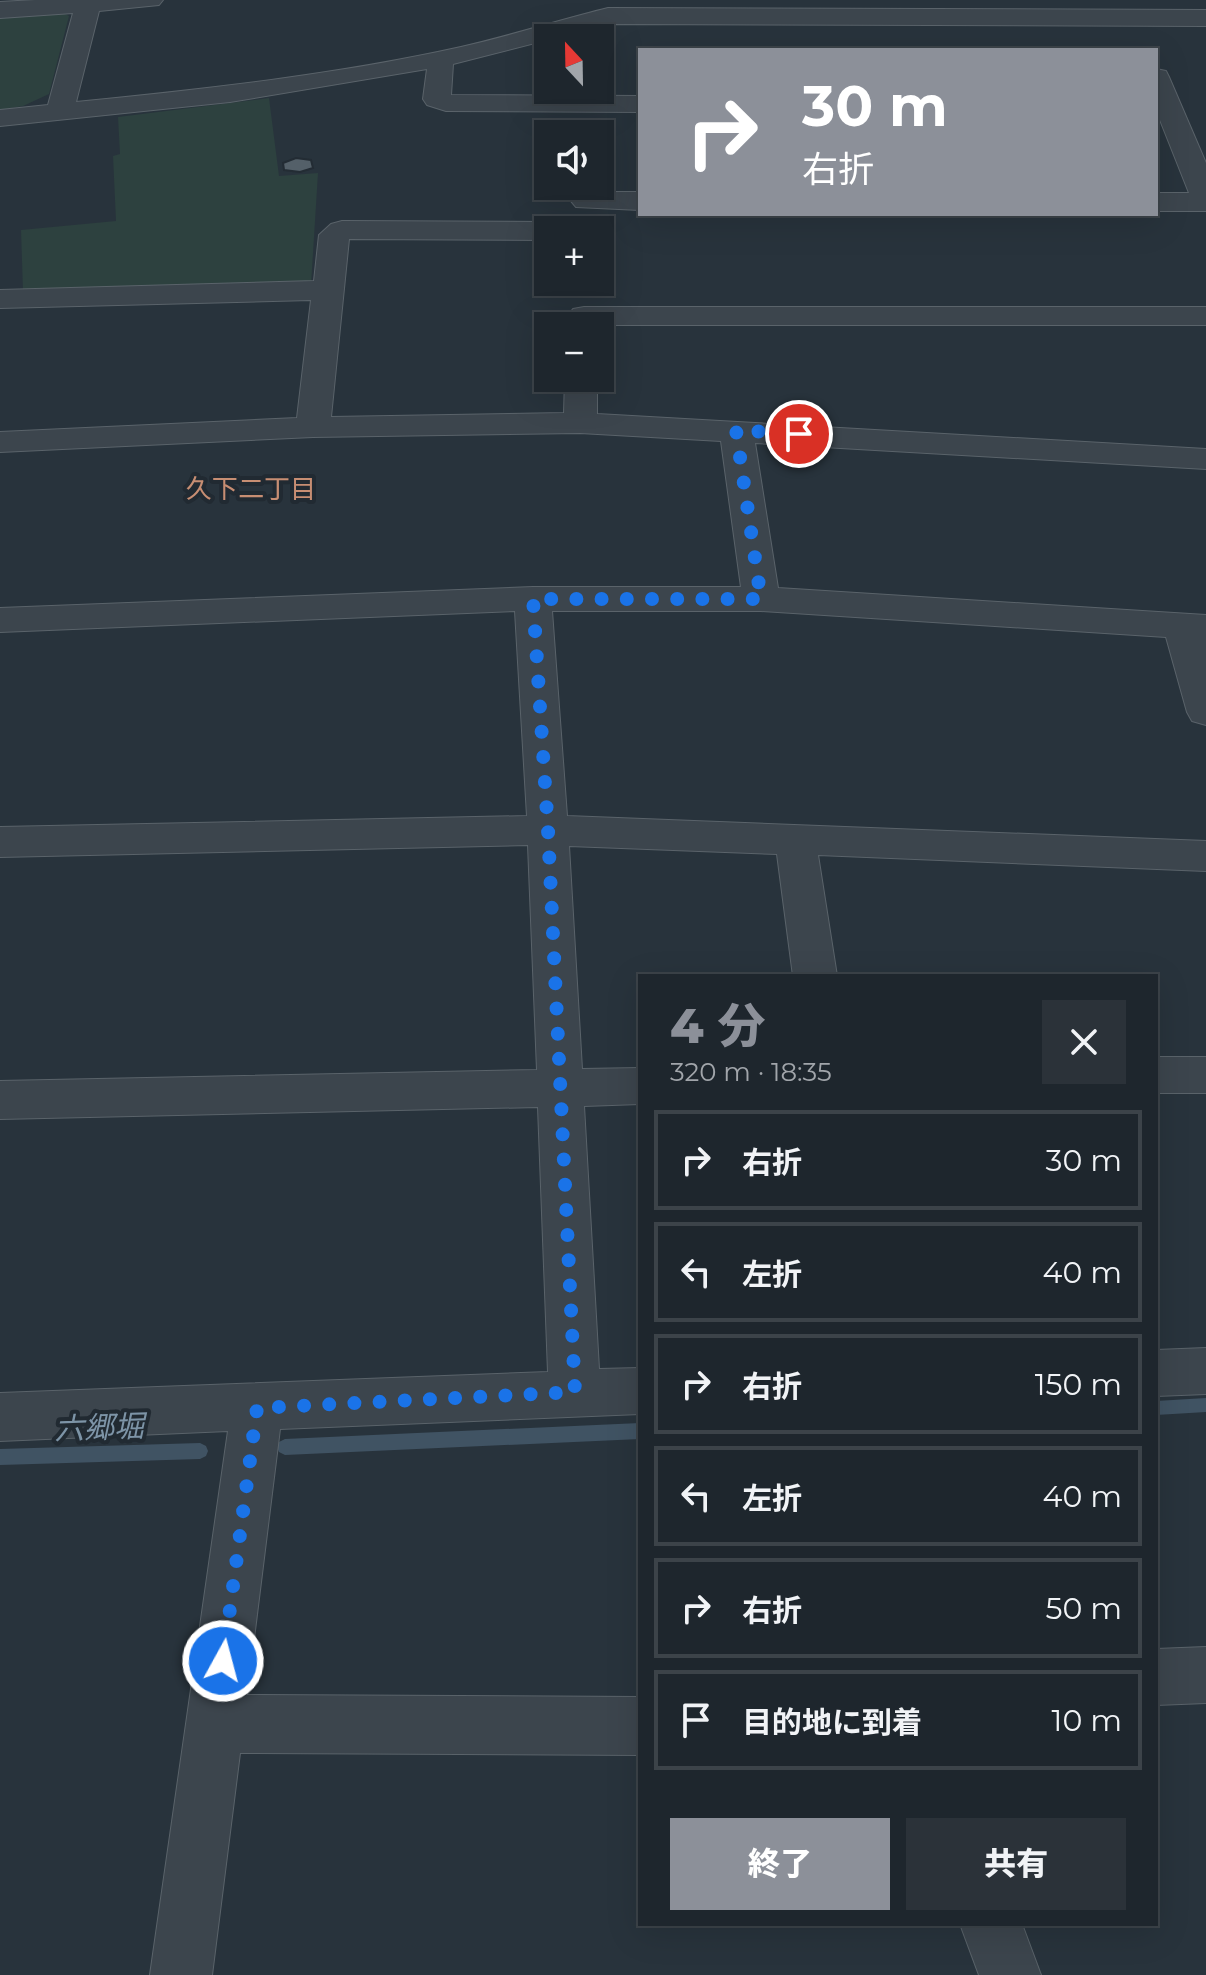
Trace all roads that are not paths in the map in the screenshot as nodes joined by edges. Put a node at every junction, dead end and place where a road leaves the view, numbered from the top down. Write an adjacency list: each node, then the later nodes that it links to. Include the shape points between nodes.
1 (150, 0): 2 (street)
2 (89, 2): 4 (street); 12 (street)
3 (601, 8): 6 (street, via 940,29); 7 (street, via 535,39)
4 (0, 10)
5 (1206, 18): 6 (street)
6 (1131, 19)
7 (436, 59): 10 (street, via 441,67 437,99 446,103); 12 (street, via 287,85)
8 (1158, 80): 11 (street)
9 (638, 104): 10 (street)
10 (586, 105): 14 (street)
11 (1172, 105): 15 (street)
12 (62, 112): 13 (street)
13 (0, 118)
14 (585, 120)
15 (1206, 200): 17 (street)
16 (638, 201): 18 (street)
17 (1158, 202)
18 (585, 206)
19 (534, 231): 20 (street, via 342,230 334,235)
20 (327, 290): 21 (street); 26 (street)
21 (0, 299)
22 (1206, 316): 23 (street)
23 (614, 321)
24 (581, 392): 25 (street)
25 (580, 423): 26 (street); 27 (street)
26 (313, 427): 28 (street)
27 (736, 430): 29 (street); 31 (street)
28 (0, 442)
29 (1206, 459)
30 (533, 599): 31 (street); 32 (street); 35 (street)
31 (761, 599): 33 (street)
32 (0, 620)
33 (1194, 626): 34 (street)
34 (1206, 712)
35 (548, 830): 36 (street); 37 (street); 43 (street)
36 (795, 838): 38 (street); 39 (street)
37 (0, 842)
38 (1206, 856)
39 (815, 974)
40 (1158, 1075): 41 (street)
41 (1206, 1075)
42 (638, 1086): 43 (street)
43 (559, 1088): 44 (street); 48 (street)
44 (0, 1100)
45 (1206, 1371): 46 (street)
46 (1158, 1373)
47 (638, 1391): 48 (street)
48 (575, 1392): 49 (street)
49 (257, 1408): 50 (street); 53 (street)
50 (0, 1417)
51 (1206, 1675): 52 (street)
52 (1158, 1677)
53 (215, 1724): 54 (street); 56 (street)
54 (638, 1726)
55 (992, 1926): 57 (street)
56 (181, 1975)
57 (1010, 1975)

